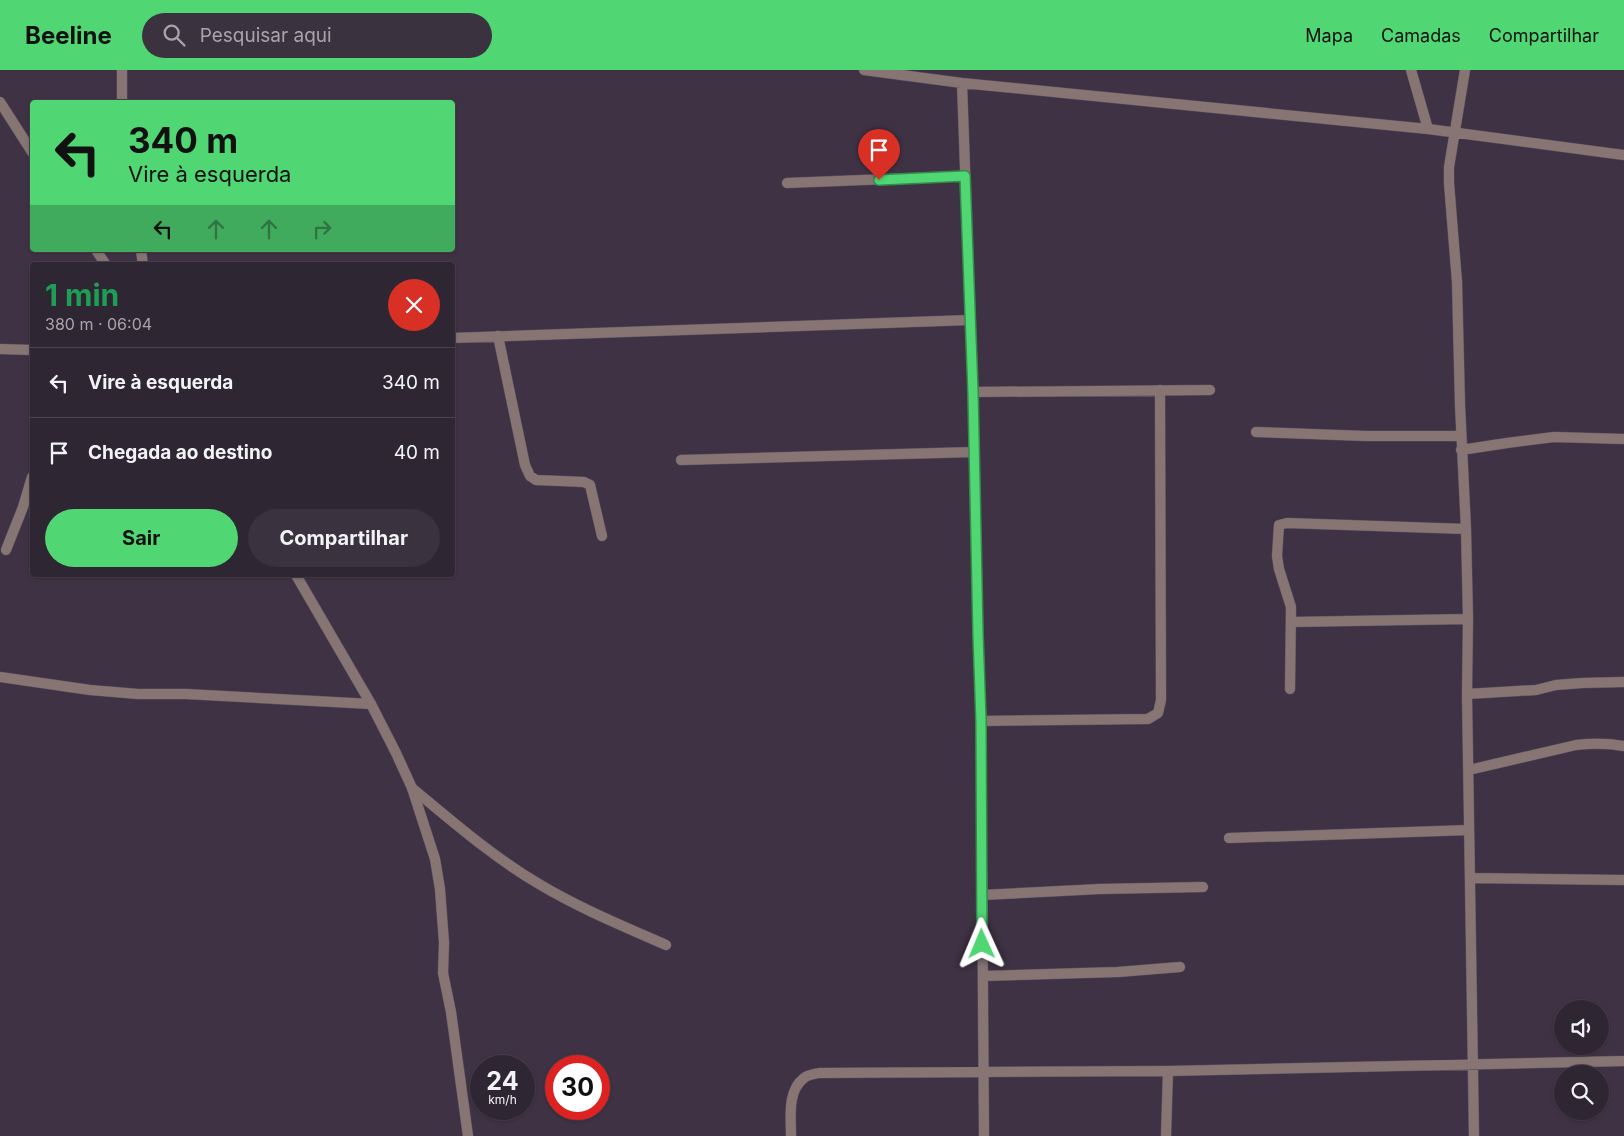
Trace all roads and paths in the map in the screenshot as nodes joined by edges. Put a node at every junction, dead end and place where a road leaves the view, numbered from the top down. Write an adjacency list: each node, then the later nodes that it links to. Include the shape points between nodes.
1 (122, 70): 6 (street)
2 (864, 70): 5 (street)
3 (1411, 70): 8 (street)
4 (1464, 70): 9 (street)
5 (962, 84): 8 (street); 12 (street)
6 (122, 100)
7 (0, 102): 10 (street)
8 (1428, 128): 9 (street)
9 (1454, 133): 11 (street); 23 (street, via 1449,182 1457,282)
10 (30, 149)
11 (1624, 155)
12 (965, 176): 13 (street); 14 (street)
13 (787, 183)
14 (970, 320): 15 (street); 21 (street)
15 (498, 336): 16 (street); 30 (street, via 530,476 536,480 590,485)
16 (455, 338)
17 (0, 349): 18 (street)
18 (30, 350)
19 (1160, 390): 20 (street); 21 (street); 40 (street, via 1161,700 1158,713 1148,719)
20 (1210, 390)
21 (973, 392): 26 (street)
22 (1256, 432): 23 (street)
23 (1461, 436): 25 (street)
24 (1624, 439): 25 (street, via 1554,437)
25 (1462, 450): 29 (street)
26 (974, 452): 27 (street); 40 (street)
27 (681, 460)
28 (30, 483): 31 (street)
29 (1466, 529): 33 (street); 34 (street, via 1279,525 1277,556 1291,607)
30 (602, 536)
31 (6, 550)
32 (297, 577): 39 (street)
33 (1468, 619): 34 (street); 38 (street)
34 (1291, 622): 37 (street)
35 (0, 678): 39 (street, via 138,694)
36 (1624, 682): 38 (street)
37 (1290, 689)
38 (1467, 694): 42 (street)
39 (371, 704): 43 (street)
40 (981, 721): 49 (street)
41 (1624, 746): 42 (street, via 1576,745)
42 (1469, 770): 44 (street)
43 (412, 788): 50 (street, via 480,844 539,884); 57 (street, via 440,889 444,973)
44 (1469, 830): 45 (street); 46 (street)
45 (1229, 838)
46 (1470, 878): 47 (street); 54 (street)
47 (1624, 880)
48 (1203, 887): 49 (street, via 1100,888)
49 (982, 895): 52 (street)
50 (666, 945)
51 (1180, 967): 52 (street)
52 (983, 976): 56 (street)
53 (1624, 1061): 54 (street)
54 (1472, 1063): 55 (street); 61 (street)
55 (1168, 1071): 56 (street); 60 (street)
56 (984, 1073): 58 (street, via 819,1073 805,1077 796,1087 791,1104); 59 (street)
57 (468, 1136)
58 (791, 1136)
59 (984, 1136)
60 (1166, 1136)
61 (1474, 1136)

